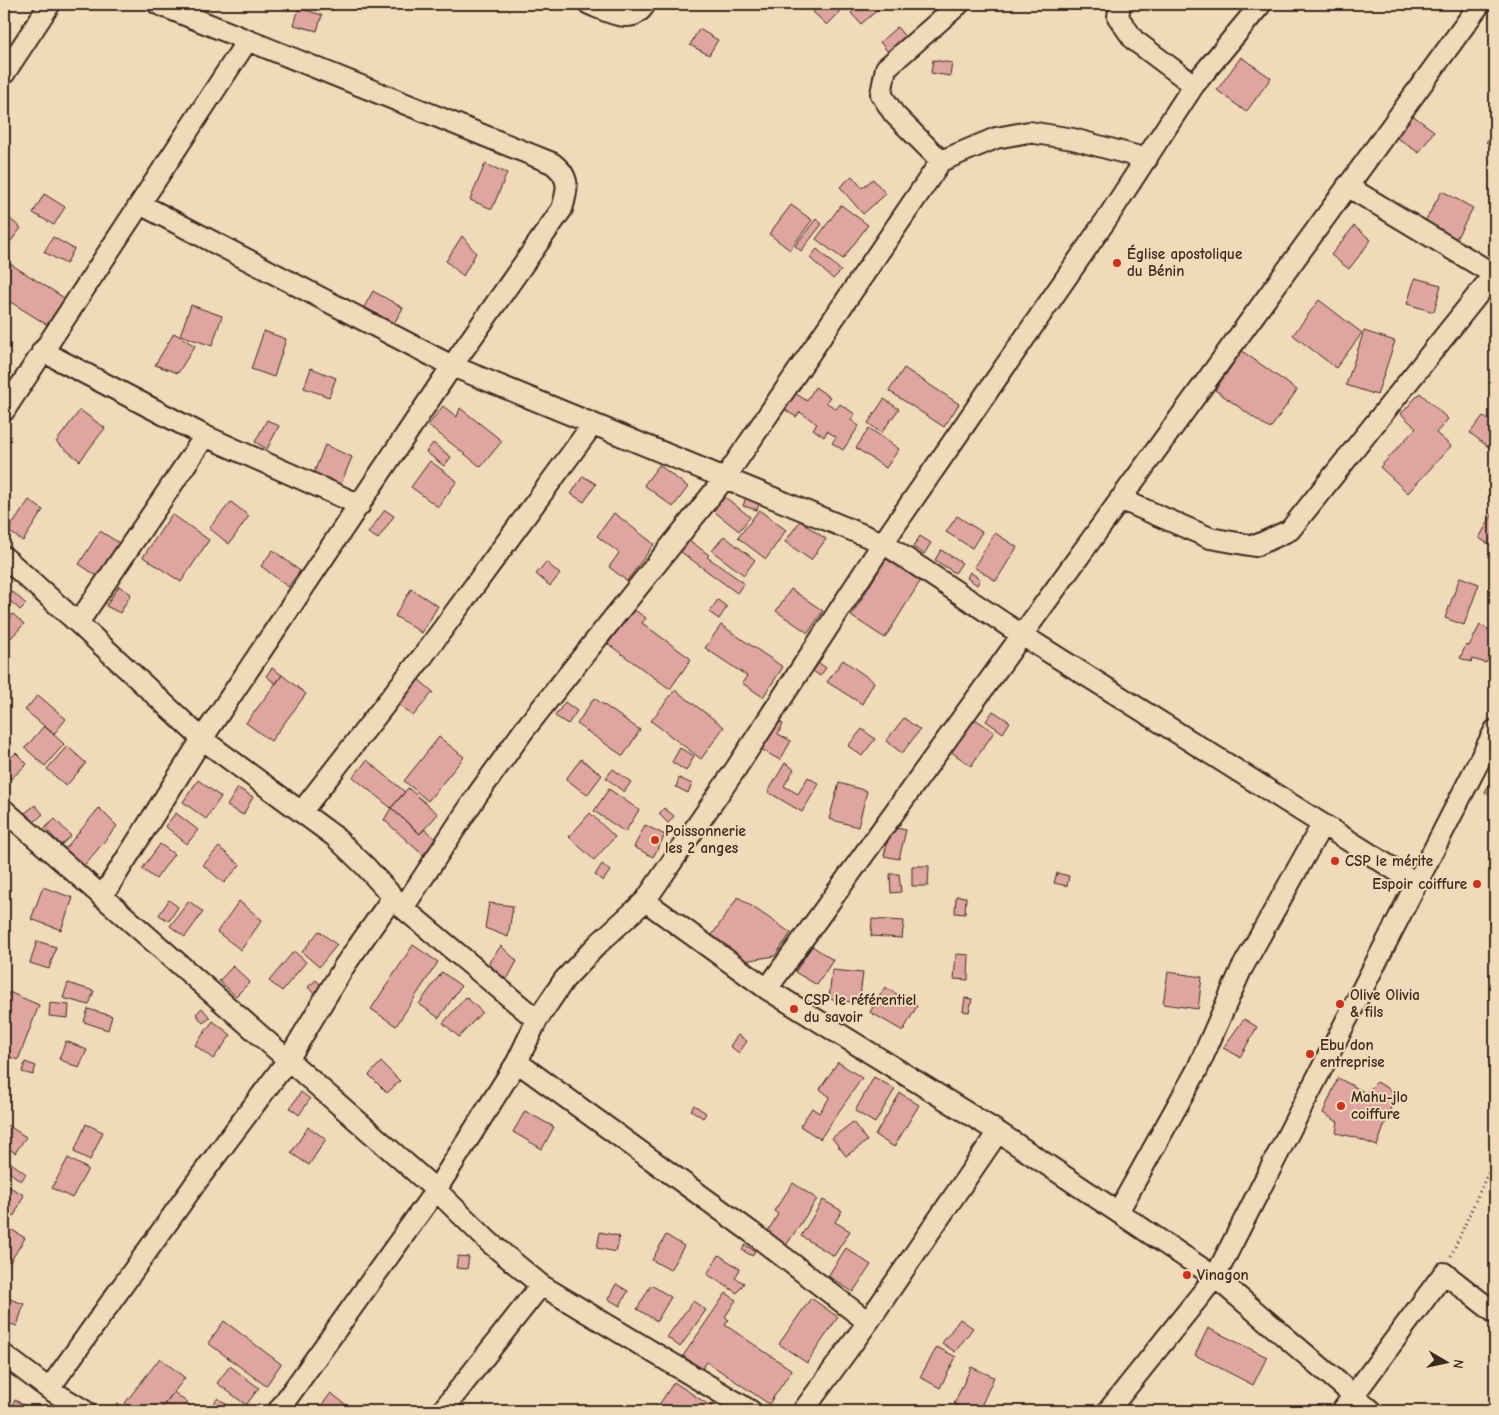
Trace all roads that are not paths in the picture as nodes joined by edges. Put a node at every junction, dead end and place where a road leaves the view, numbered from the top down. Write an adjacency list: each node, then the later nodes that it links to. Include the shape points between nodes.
1 (50, 4): 10 (street)
2 (158, 4): 9 (street)
3 (588, 4): 4 (street, via 621,17 635,15)
4 (645, 4)
5 (959, 4): 13 (street, via 886,68 882,94 894,114)
6 (1120, 4): 11 (street, via 1118,17 1134,40)
7 (1262, 4): 11 (street)
8 (1480, 4): 14 (street)
9 (247, 41): 15 (street); 18 (street, via 552,163 561,170 567,193 562,209)
10 (4, 74)
11 (1194, 85): 12 (street)
12 (1148, 159): 13 (street, via 1073,139 1029,132 996,138); 25 (street)
13 (941, 161): 22 (street)
14 (1347, 186): 16 (street); 23 (street)
15 (140, 204): 17 (street); 18 (street)
16 (1495, 274): 23 (street, via 1290,530 1254,546 1228,542 1210,538)
17 (42, 352): 19 (street); 21 (street)
18 (452, 366): 20 (street); 24 (street)
19 (4, 411)
20 (593, 424): 22 (street); 32 (street, via 423,656)
21 (205, 436): 24 (street); 27 (street)
22 (725, 478): 25 (street); 37 (street, via 524,730)
23 (1120, 500): 28 (street)
24 (360, 505): 30 (street)
25 (883, 543): 28 (street); 36 (street)
26 (4, 557): 27 (street)
27 (78, 623): 30 (street)
28 (1022, 635): 33 (street); 38 (street)
29 (1495, 730): 34 (street)
30 (202, 739): 32 (street); 35 (street)
31 (4, 810): 35 (street)
32 (302, 811): 37 (street, via 354,854)
33 (1322, 825): 34 (street); 44 (street, via 1241,970 1198,1070)
34 (1416, 884): 45 (street)
35 (102, 897): 40 (street)
36 (645, 901): 38 (street); 39 (street, via 564,980)
37 (398, 902): 39 (street); 40 (street, via 345,965)
38 (767, 989): 42 (street)
39 (537, 1020): 41 (street)
40 (288, 1060): 43 (street); 50 (street)
41 (517, 1062): 43 (street); 48 (street)
42 (998, 1132): 44 (street); 48 (street)
43 (436, 1190): 46 (street, via 489,1242); 53 (street)
44 (1118, 1212): 45 (street)
45 (1215, 1277): 51 (street); 57 (street)
46 (541, 1285): 54 (street); 55 (street)
47 (1495, 1313): 51 (street, via 1444,1273)
48 (868, 1322): 56 (street)
49 (4, 1356): 50 (street)
50 (49, 1389): 52 (street)
51 (1353, 1395): 58 (street); 59 (street)
52 (85, 1411)
53 (278, 1411)
54 (442, 1411)
55 (751, 1411)
56 (803, 1411)
57 (1108, 1411)
58 (1342, 1411)
59 (1372, 1411)

